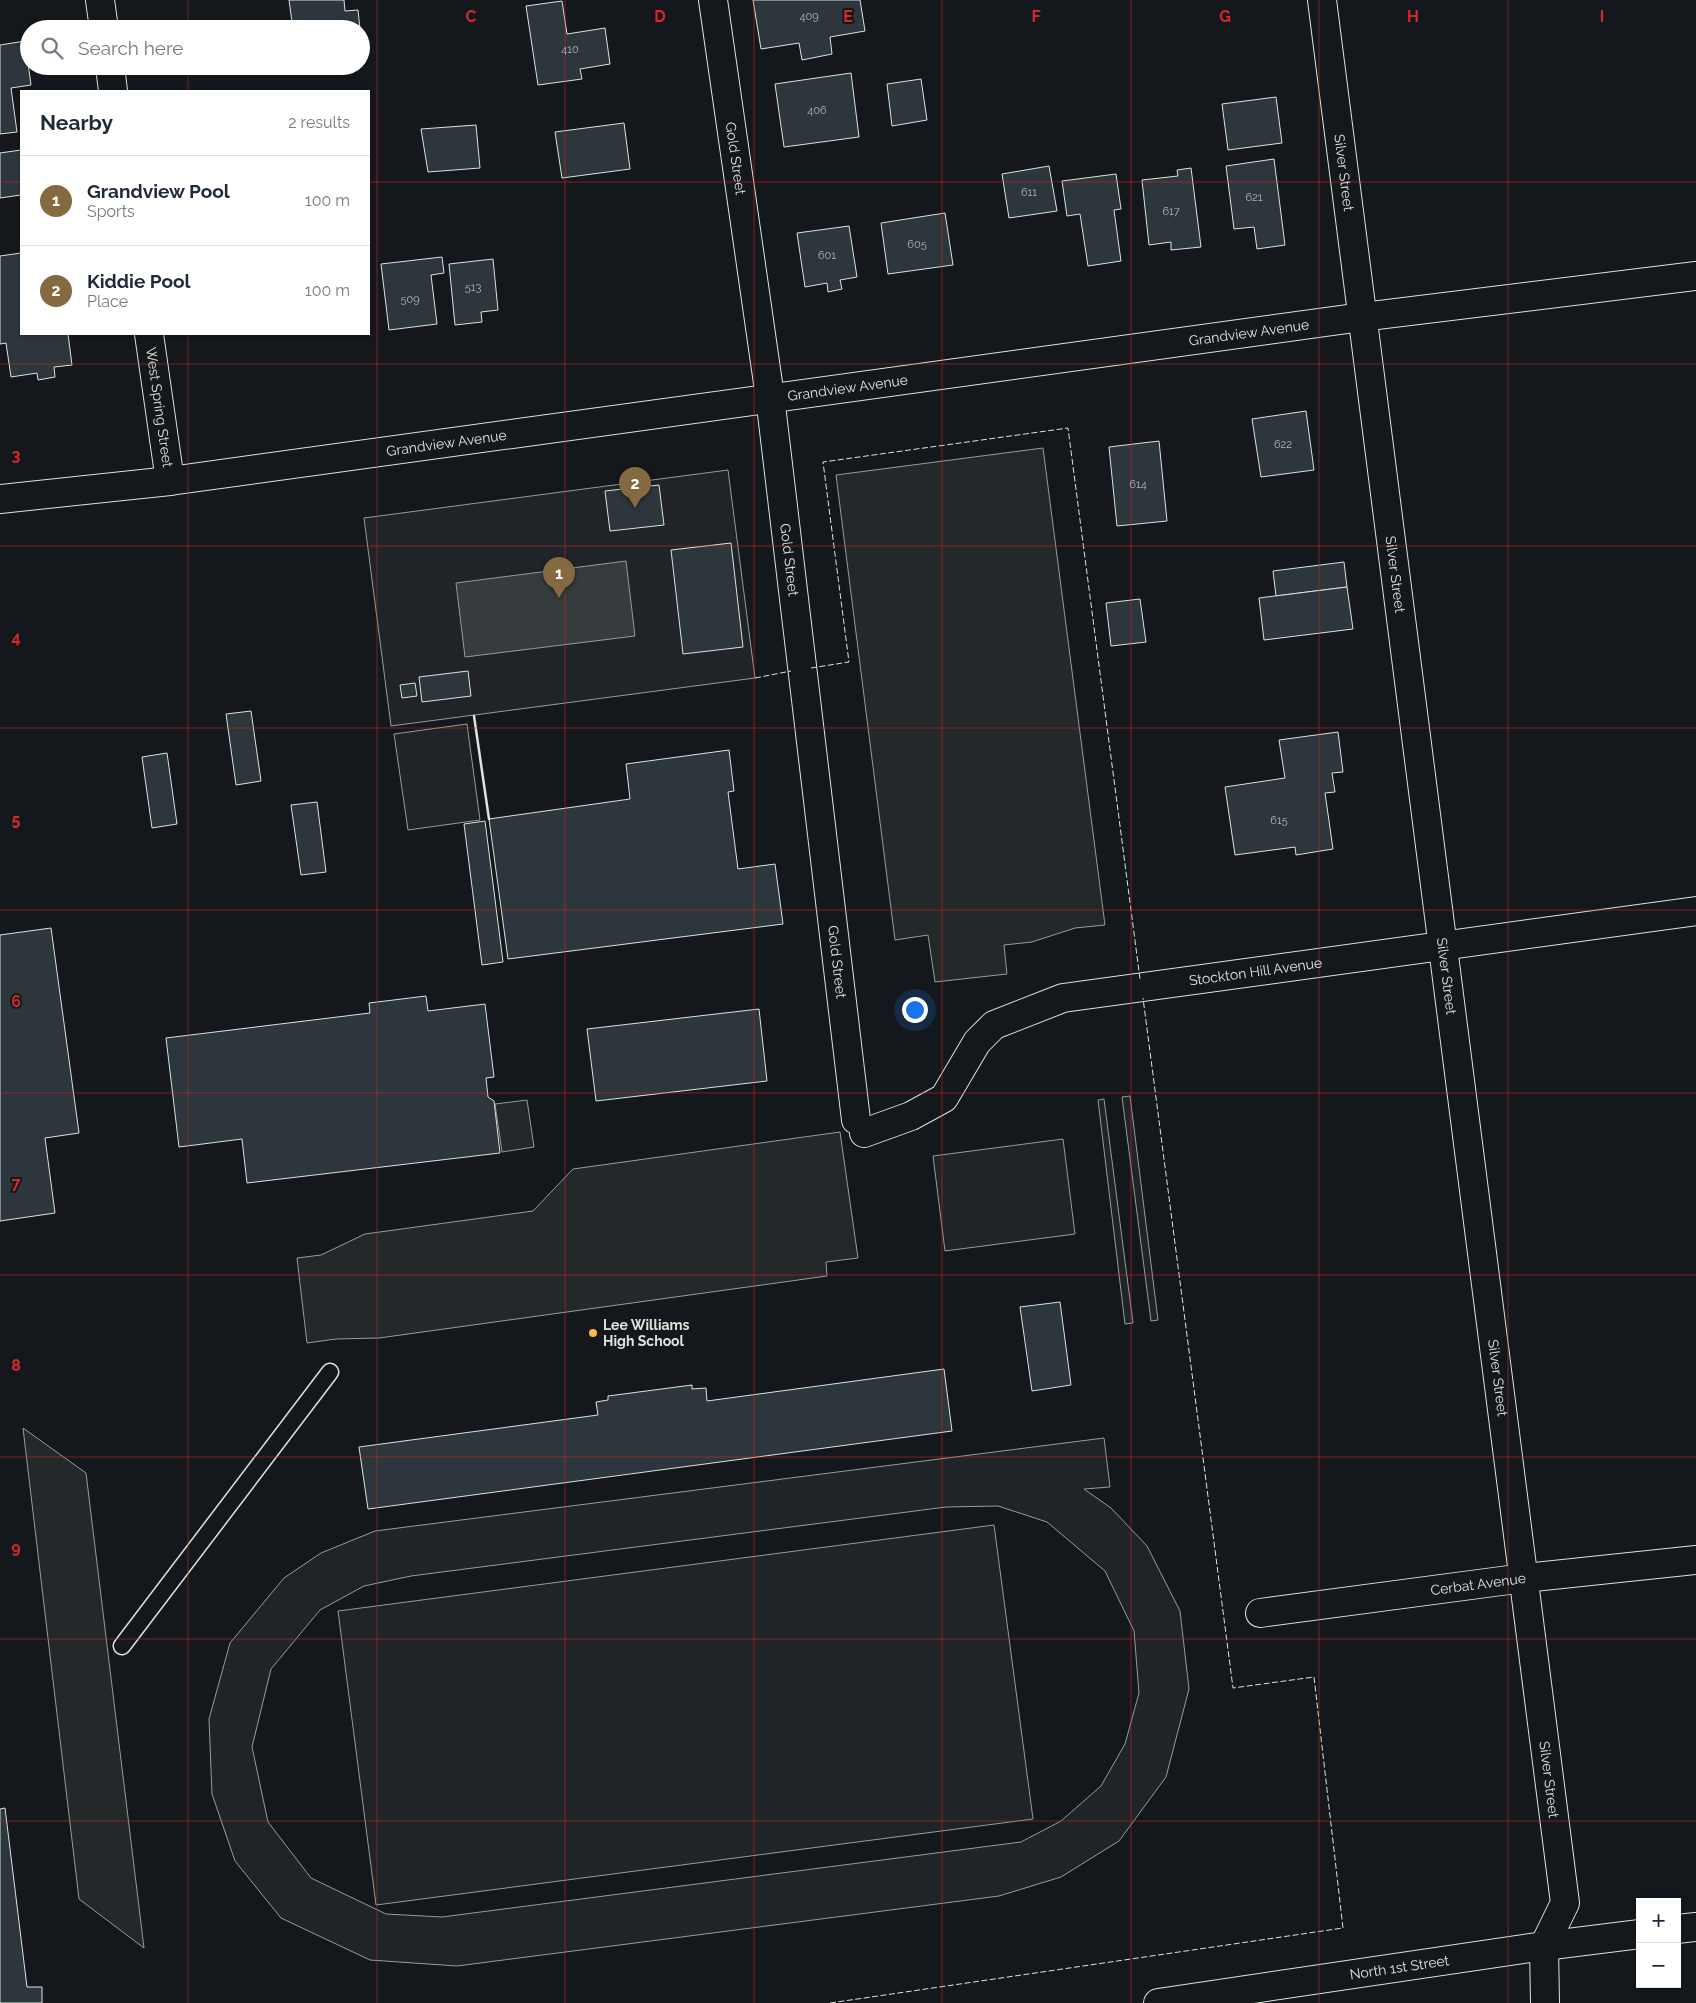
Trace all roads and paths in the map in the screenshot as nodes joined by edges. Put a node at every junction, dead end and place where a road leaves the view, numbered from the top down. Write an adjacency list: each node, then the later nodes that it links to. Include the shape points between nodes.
1 (100, 0): 4 (street)
2 (713, 0): 10 (street, Gold Street)
3 (1322, 0): 8 (street, Silver Street)
4 (103, 20)
5 (111, 75): 6 (street)
6 (113, 90)
7 (1696, 276): 8 (street, Grandview Avenue)
8 (1362, 317): 10 (street, Grandview Avenue); 14 (street, Silver Street)
9 (149, 335): 11 (street, West Spring Street)
10 (770, 397): 11 (street, Grandview Avenue); 15 (street, Gold Street)
11 (170, 481): 12 (street, Grandview Avenue)
12 (0, 499)
13 (1696, 911): 14 (street, Stockton Hill Avenue)
14 (1443, 946): 15 (street, Stockton Hill Avenue, via 1063,998 994,1025 977,1042 944,1098 911,1116); 18 (street, Silver Street)
15 (860, 1126)
16 (330, 1372): 20 (lane)
17 (1696, 1560): 18 (street, Cerbat Avenue)
18 (1524, 1578): 19 (street, Cerbat Avenue); 24 (street, Silver Street, via 1565,1903)
19 (1260, 1613)
20 (122, 1646)
21 (1696, 1927): 22 (street)
22 (1681, 1929)
23 (1636, 1934): 24 (street, North 1st Street)
24 (1544, 1946): 25 (street, North 1st Street); 27 (street)
25 (1225, 1998): 26 (street, North 1st Street)
26 (1158, 2003)
27 (1545, 2003)

